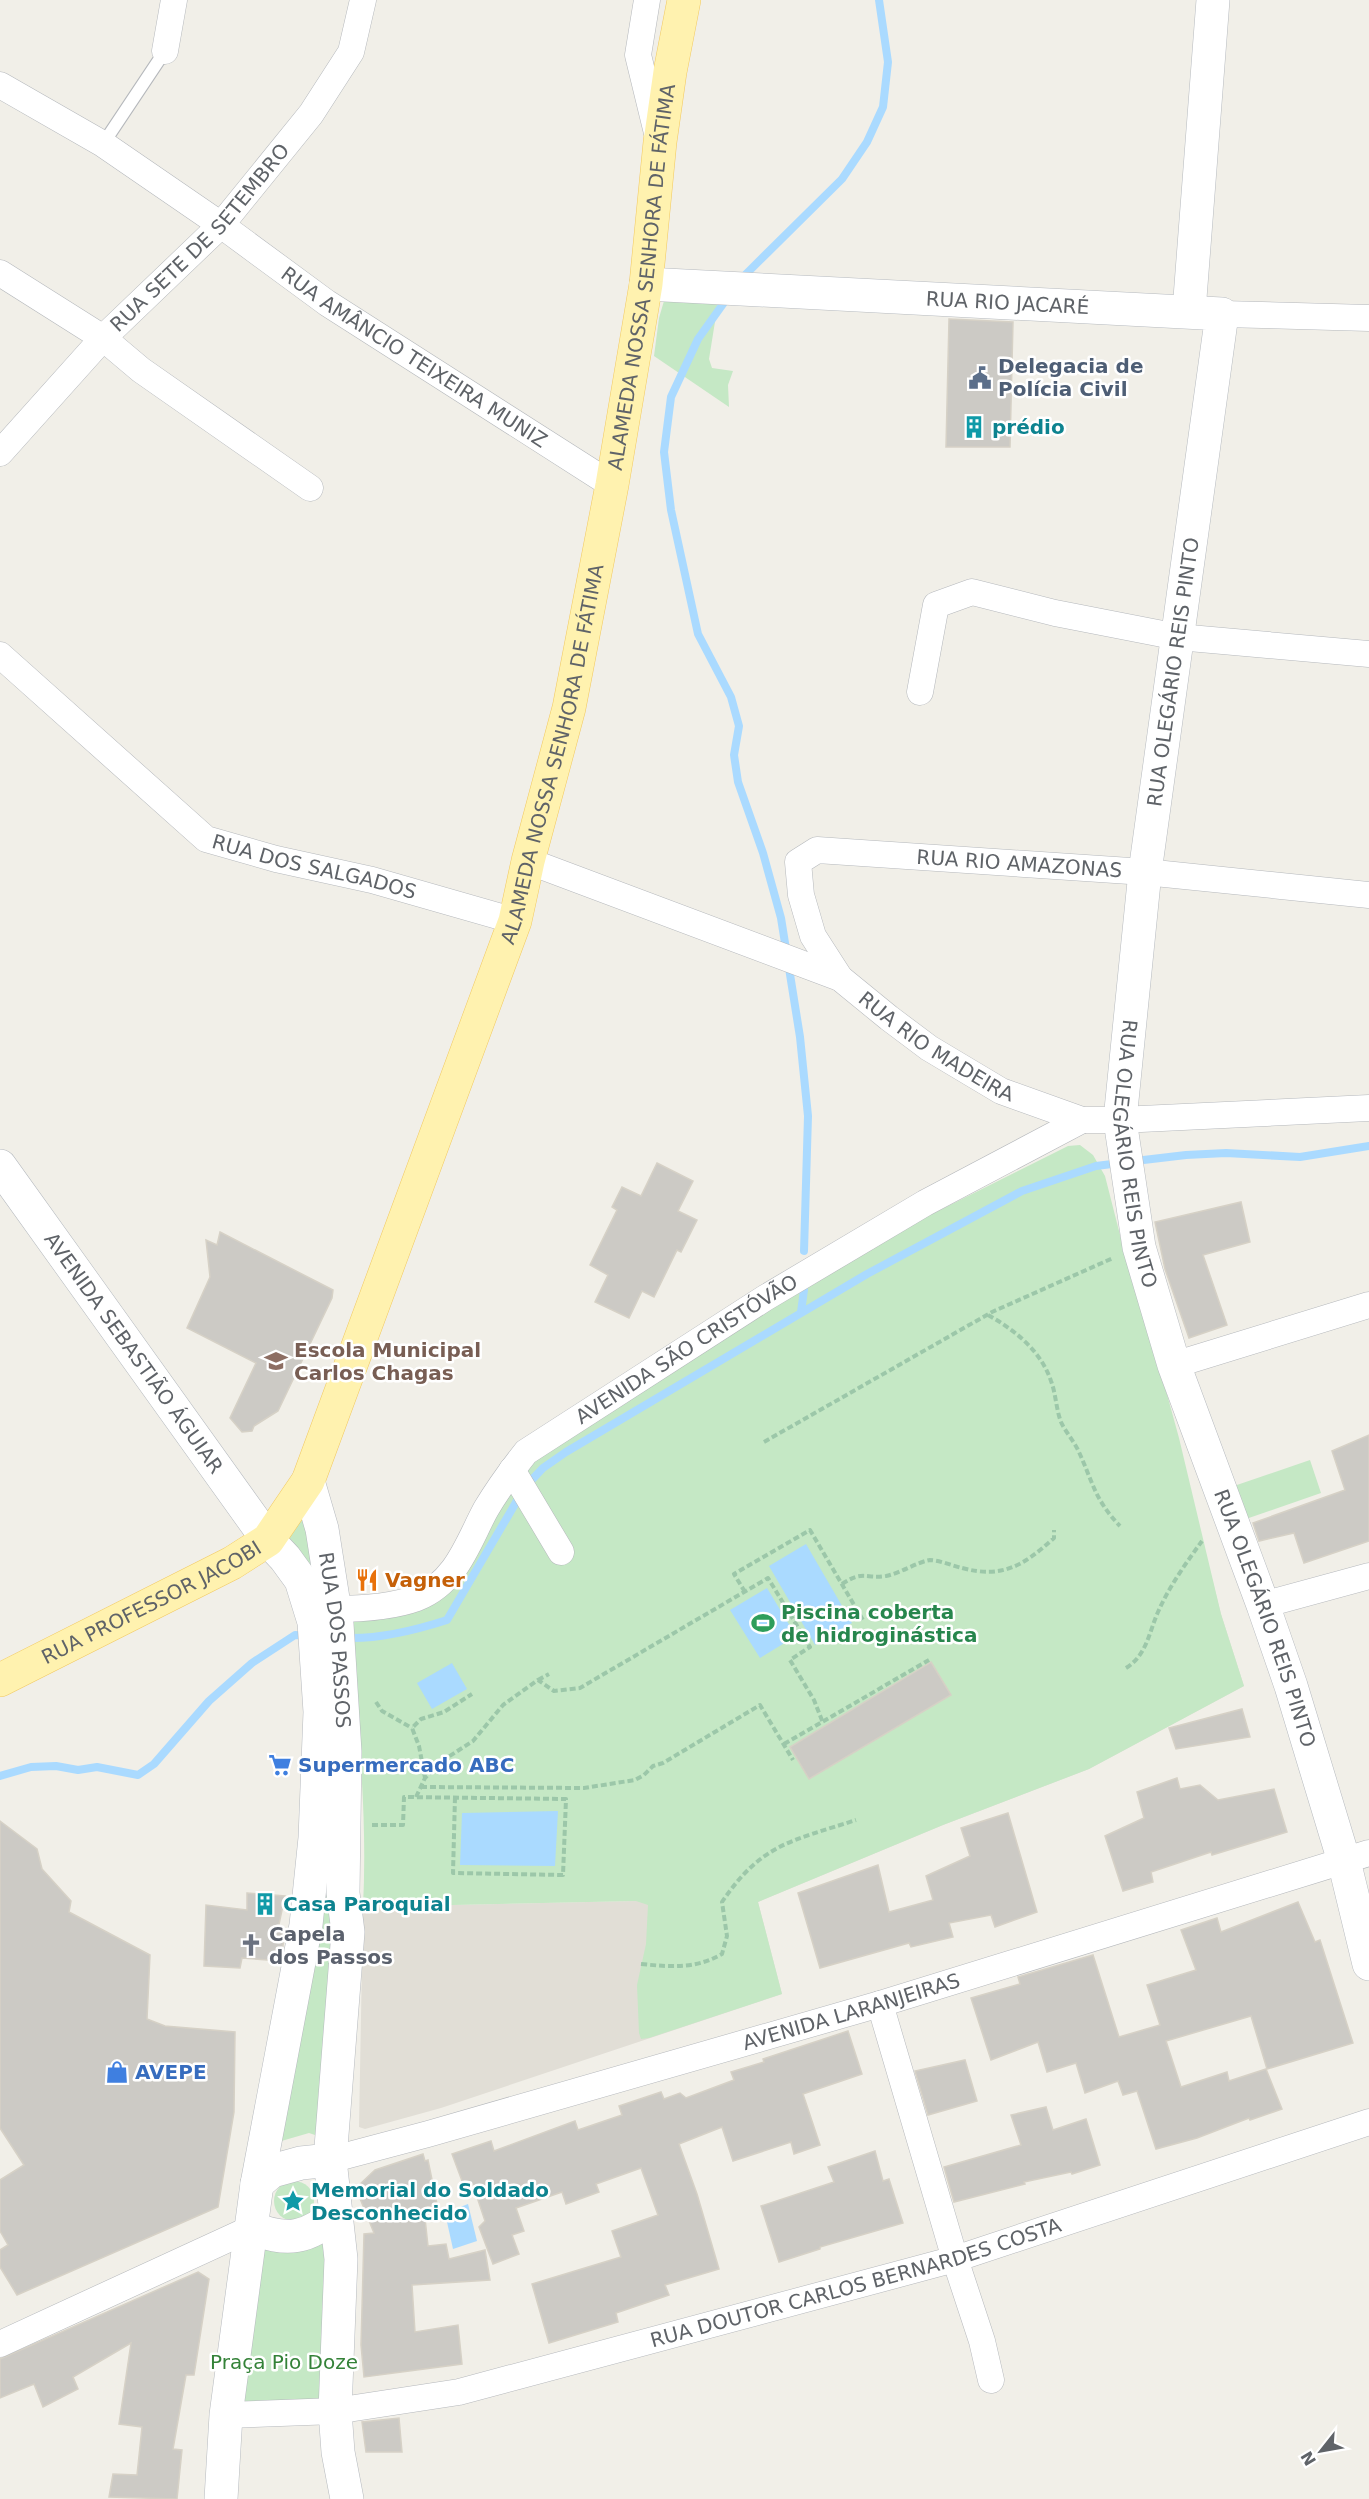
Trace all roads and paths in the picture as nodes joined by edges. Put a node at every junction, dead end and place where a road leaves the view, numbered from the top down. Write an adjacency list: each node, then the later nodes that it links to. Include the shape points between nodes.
1 (174, 0): 6 (street)
2 (363, 0): 10 (street, RUA SETE DE SETEMBRO, via 351,52 310,114)
3 (646, 0): 8 (street, via 638,55)
4 (684, 0): 8 (main road, ALAMEDA NOSSA SENHORA DE FÁTIMA)
5 (1213, 0): 13 (street)
6 (165, 51): 9 (lane)
7 (0, 85): 9 (street, RUA AMÂNCIO TEIXEIRA MUNIZ)
8 (660, 142): 12 (main road, ALAMEDA NOSSA SENHORA DE FÁTIMA)
9 (103, 144): 10 (street, RUA AMÂNCIO TEIXEIRA MUNIZ)
10 (221, 225): 16 (street, RUA SETE DE SETEMBRO); 18 (street, RUA AMÂNCIO TEIXEIRA MUNIZ, via 327,303)
11 (0, 273): 16 (street)
12 (646, 284): 13 (street, RUA RIO JACARÉ); 18 (main road, ALAMEDA NOSSA SENHORA DE FÁTIMA)
13 (1188, 311): 14 (street, RUA RIO JACARÉ)
14 (1222, 314): 15 (street, RUA RIO JACARÉ); 20 (street, RUA OLEGÁRIO REIS PINTO)
15 (1369, 318)
16 (103, 338): 17 (street, RUA SETE DE SETEMBRO); 19 (street, via 141,370)
17 (0, 453)
18 (612, 484): 24 (main road, ALAMEDA NOSSA SENHORA DE FÁTIMA, via 569,708)
19 (310, 488)
20 (1178, 637): 21 (street); 23 (street, via 1054,613 972,592 936,606); 25 (street, RUA OLEGÁRIO REIS PINTO)
21 (1369, 654)
22 (0, 656): 27 (street, RUA DOS SALGADOS, via 206,839)
23 (920, 692)
24 (528, 861): 27 (main road, ALAMEDA NOSSA SENHORA DE FÁTIMA); 28 (street, RUA RIO MADEIRA)
25 (1145, 872): 26 (street, RUA RIO AMAZONAS); 28 (street, RUA RIO AMAZONAS, via 817,850 798,862 801,895 813,936); 31 (street, RUA OLEGÁRIO REIS PINTO)
26 (1369, 895)
27 (515, 921): 39 (main road, ALAMEDA NOSSA SENHORA DE FÁTIMA)
28 (840, 978): 30 (street, RUA RIO MADEIRA, via 921,1042 1000,1091)
29 (1369, 1108): 31 (street, RUA RIO MADEIRA)
30 (1082, 1120): 31 (street, RUA RIO MADEIRA); 38 (street, AVENIDA SÃO CRISTÓVÃO, via 925,1203 765,1298 526,1452)
31 (1123, 1147): 36 (street, RUA OLEGÁRIO REIS PINTO, via 1139,1248)
32 (0, 1166): 42 (street, AVENIDA SEBASTIÃO ÁGUIAR)
33 (1116, 1257): 35 (path)
34 (1369, 1305): 36 (street)
35 (987, 1315): 37 (path); 40 (path, via 1005,1324 1031,1346 1051,1379 1061,1422 1078,1450 1092,1488)
36 (1174, 1365): 48 (street, RUA OLEGÁRIO REIS PINTO)
37 (764, 1442)
38 (512, 1470): 44 (street); 50 (street, AVENIDA SÃO CRISTÓVÃO, via 485,1512 466,1554 444,1580 418,1598 364,1609)
39 (308, 1481): 42 (main road, RUA PROFESSOR JACOBI); 50 (street, RUA DOS PASSOS, via 322,1529)
40 (1120, 1526)
41 (1054, 1530): 46 (path, via 1054,1538 1039,1551 1012,1568 994,1573 930,1560 884,1576 854,1576)
42 (268, 1540): 50 (street, RUA DOS PASSOS, via 301,1580); 54 (main road, RUA PROFESSOR JACOBI, via 232,1563)
43 (1202, 1541): 52 (path, via 1157,1613 1148,1643)
44 (561, 1552)
45 (1369, 1576): 48 (street)
46 (842, 1584): 47 (path, via 810,1530 734,1574); 49 (path)
47 (745, 1592): 55 (path, via 580,1688 554,1691); 58 (path, via 768,1578 810,1647 790,1660)
48 (1263, 1605): 68 (street, RUA OLEGÁRIO REIS PINTO)
49 (863, 1620)
50 (328, 1630): 73 (street, RUA DOS PASSOS, via 345,1752 343,1893 348,1932); 74 (street, RUA DOS PASSOS, via 306,1925)
51 (929, 1660): 58 (path)
52 (1126, 1668)
53 (549, 1674): 55 (path)
54 (0, 1680)
55 (538, 1680): 62 (path, via 503,1705 473,1741 442,1761)
56 (472, 1694): 59 (path, via 444,1712 421,1719)
57 (376, 1702): 59 (path, via 382,1711)
58 (823, 1723): 60 (path)
59 (412, 1728): 62 (path)
60 (784, 1744): 61 (path); 63 (path, via 760,1705 635,1780 584,1788)
61 (793, 1760)
62 (425, 1778): 63 (path)
63 (421, 1787): 64 (path)
64 (416, 1797): 65 (path); 67 (path, via 404,1797 403,1825)
65 (454, 1797): 65 (path, via 566,1799 563,1875 453,1873)
66 (856, 1820): 69 (path, via 798,1837 769,1851 739,1877 722,1902 727,1936 722,1954 706,1963 683,1966)
67 (365, 1825)
68 (1356, 1857): 70 (street, RUA OLEGÁRIO REIS PINTO); 71 (street, AVENIDA LARANJEIRAS)
69 (641, 1964)
70 (1369, 1964)
71 (880, 2004): 73 (street, AVENIDA LARANJEIRAS); 77 (street)
72 (1369, 2122): 77 (street, RUA DOUTOR CARLOS BERNARDES COSTA)
73 (330, 2160): 74 (street, via 272,2171); 75 (street)
74 (257, 2184): 76 (street)
75 (336, 2213): 76 (street, via 325,2224 293,2237 267,2235); 80 (street, via 341,2259)
76 (252, 2228): 78 (street); 81 (street)
77 (955, 2259): 79 (street); 80 (street, RUA DOUTOR CARLOS BERNARDES COSTA, via 459,2392)
78 (0, 2344)
79 (991, 2380)
80 (335, 2411): 81 (street); 83 (street)
81 (226, 2415): 82 (street)
82 (220, 2499)
83 (347, 2499)

